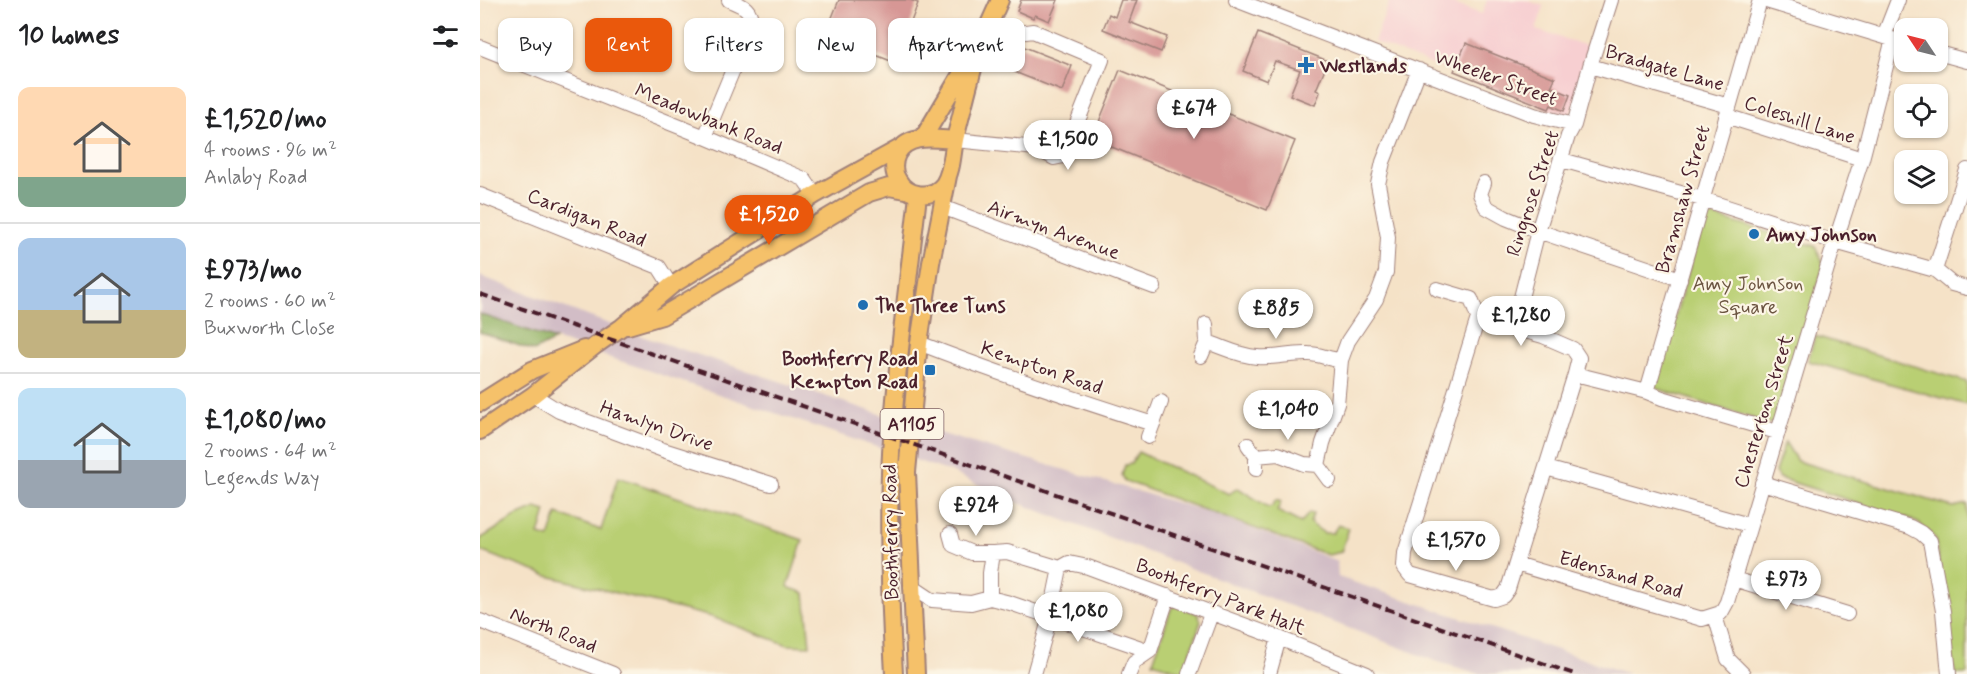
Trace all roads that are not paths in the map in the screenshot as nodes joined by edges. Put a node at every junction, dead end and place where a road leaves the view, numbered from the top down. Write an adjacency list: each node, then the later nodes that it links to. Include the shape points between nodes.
1 (729, 0): 20 (street, via 746,7 752,24)
2 (1000, 0): 7 (main road, A1105)
3 (1236, 0): 15 (street, Wheeler Street)
4 (1611, 0): 14 (street, Ringrose Street)
5 (1762, 0): 10 (street); 18 (street, Bramshaw Street)
6 (1898, 0): 8 (street, Chesterton Street)
7 (992, 18)
8 (1896, 18)
9 (1025, 32): 22 (street, via 1034,31 1102,60 1064,156 1054,158 1036,148)
10 (1894, 39): 24 (street, Chesterton Street)
11 (480, 47): 20 (street, Meadowbank Road)
12 (1948, 55): 13 (street)
13 (1967, 61)
14 (1590, 66): 18 (street, Bradgate Lane); 19 (street, Ringrose Street)
15 (1419, 70): 19 (street, Wheeler Street, via 1534,115); 50 (street, via 1378,184 1388,237 1386,272 1376,299 1348,341)
16 (962, 72): 21 (main road, A1105)
17 (973, 72): 22 (main road, A1105)
18 (1727, 111): 24 (street, Coleshill Lane); 32 (street, Bramshaw Street)
19 (1574, 125): 25 (street, Ringrose Street)
20 (705, 137): 31 (street, Meadowbank Road, via 804,179)
21 (923, 138): 22 (main road); 23 (main road); 26 (main road, via 939,144 946,152)
22 (955, 140): 26 (main road, A1105)
23 (902, 147): 29 (main road, via 894,167 899,183); 31 (main road)
24 (1862, 159): 35 (street, Chesterton Street)
25 (1562, 160): 32 (street); 34 (street, Ringrose Street)
26 (949, 171): 29 (main road, via 936,191 926,195); 33 (main road, Boothferry Road / A1105)
27 (1966, 178): 36 (street)
28 (1477, 190): 34 (street, via 1486,207)
29 (912, 192): 44 (main road, via 889,187 869,193 662,316); 84 (main road, Boothferry Road / A1105, via 891,470 888,567)
30 (480, 195): 38 (street, Cardigan Road, via 659,267)
31 (815, 195): 38 (main road)
32 (1702, 199): 35 (street); 37 (street, Bramshaw Street)
33 (942, 207): 39 (street, Airmyn Avenue); 47 (main road, Boothferry Road / A1105)
34 (1538, 231): 37 (street); 45 (street, Ringrose Street)
35 (1835, 242): 36 (street); 57 (street, Chesterton Street)
36 (1935, 270): 40 (street, via 1952,284)
37 (1680, 279): 52 (street, Bramshaw Street)
38 (671, 286): 44 (main road)
39 (1154, 287)
40 (1967, 288)
41 (1437, 289): 42 (street, via 1471,299)
42 (1478, 318): 45 (street); 67 (street, via 1405,553 1404,567 1410,575 1494,599 1508,589)
43 (1206, 324): 46 (street)
44 (622, 327): 48 (main road)
45 (1513, 329): 51 (street, via 1573,349 1579,357)
46 (1207, 342): 49 (street); 50 (street, via 1258,358 1292,353)
47 (919, 343): 54 (street, Kempton Road, via 1150,431); 70 (main road, Boothferry Road / A1105, via 907,472)
48 (596, 345): 53 (main road); 55 (main road, via 532,370)
49 (1202, 356)
50 (1341, 360): 59 (street, via 1337,404)
51 (1575, 374): 52 (street); 60 (street)
52 (1647, 392): 57 (street)
53 (533, 395): 56 (main road); 63 (street, Hamlyn Drive, via 569,415)
54 (1161, 402)
55 (480, 403)
56 (480, 431)
57 (1778, 432): 62 (street, Chesterton Street)
58 (1253, 457): 59 (street, via 1278,454)
59 (1318, 465): 61 (street)
60 (1546, 468): 64 (street); 67 (street)
61 (1329, 480)
62 (1762, 483): 64 (street, Chesterton Street); 91 (street, via 1910,527 1930,541)
63 (771, 484)
64 (1749, 525): 69 (street, Chesterton Street)
65 (950, 531): 66 (street, Boothferry Park Halt, via 953,545 972,553)
66 (993, 553): 68 (street, Boothferry Park Halt, via 1006,552); 72 (street)
67 (1516, 564): 77 (street, Edensand Road, via 1702,619)
68 (1060, 568): 71 (street, Boothferry Park Halt, via 1070,563 1088,567); 78 (street)
69 (1734, 579): 76 (street); 77 (street, Chesterton Street, via 1727,602)
70 (911, 586): 73 (street); 74 (main road, Boothferry Road / A1105)
71 (1168, 597): 75 (street, Boothferry Park Halt); 81 (street)
72 (990, 598): 73 (street, via 971,603); 78 (street)
73 (932, 600): 74 (street)
74 (912, 614): 85 (main road, Boothferry Road / A1105)
75 (1211, 614): 80 (street, Boothferry Park Halt); 88 (street)
76 (1847, 614)
77 (1715, 616): 90 (street, via 1728,659)
78 (1050, 617): 81 (street); 86 (street)
79 (480, 621): 83 (street, North Road)
80 (1279, 638): 82 (street, Boothferry Park Halt); 89 (street)
81 (1150, 651): 87 (street, via 1134,662)
82 (1363, 673)
83 (613, 674)
84 (894, 674)
85 (916, 674)
86 (1034, 674)
87 (1129, 674)
88 (1190, 674)
89 (1269, 674)
90 (1743, 674)
91 (1949, 674)

